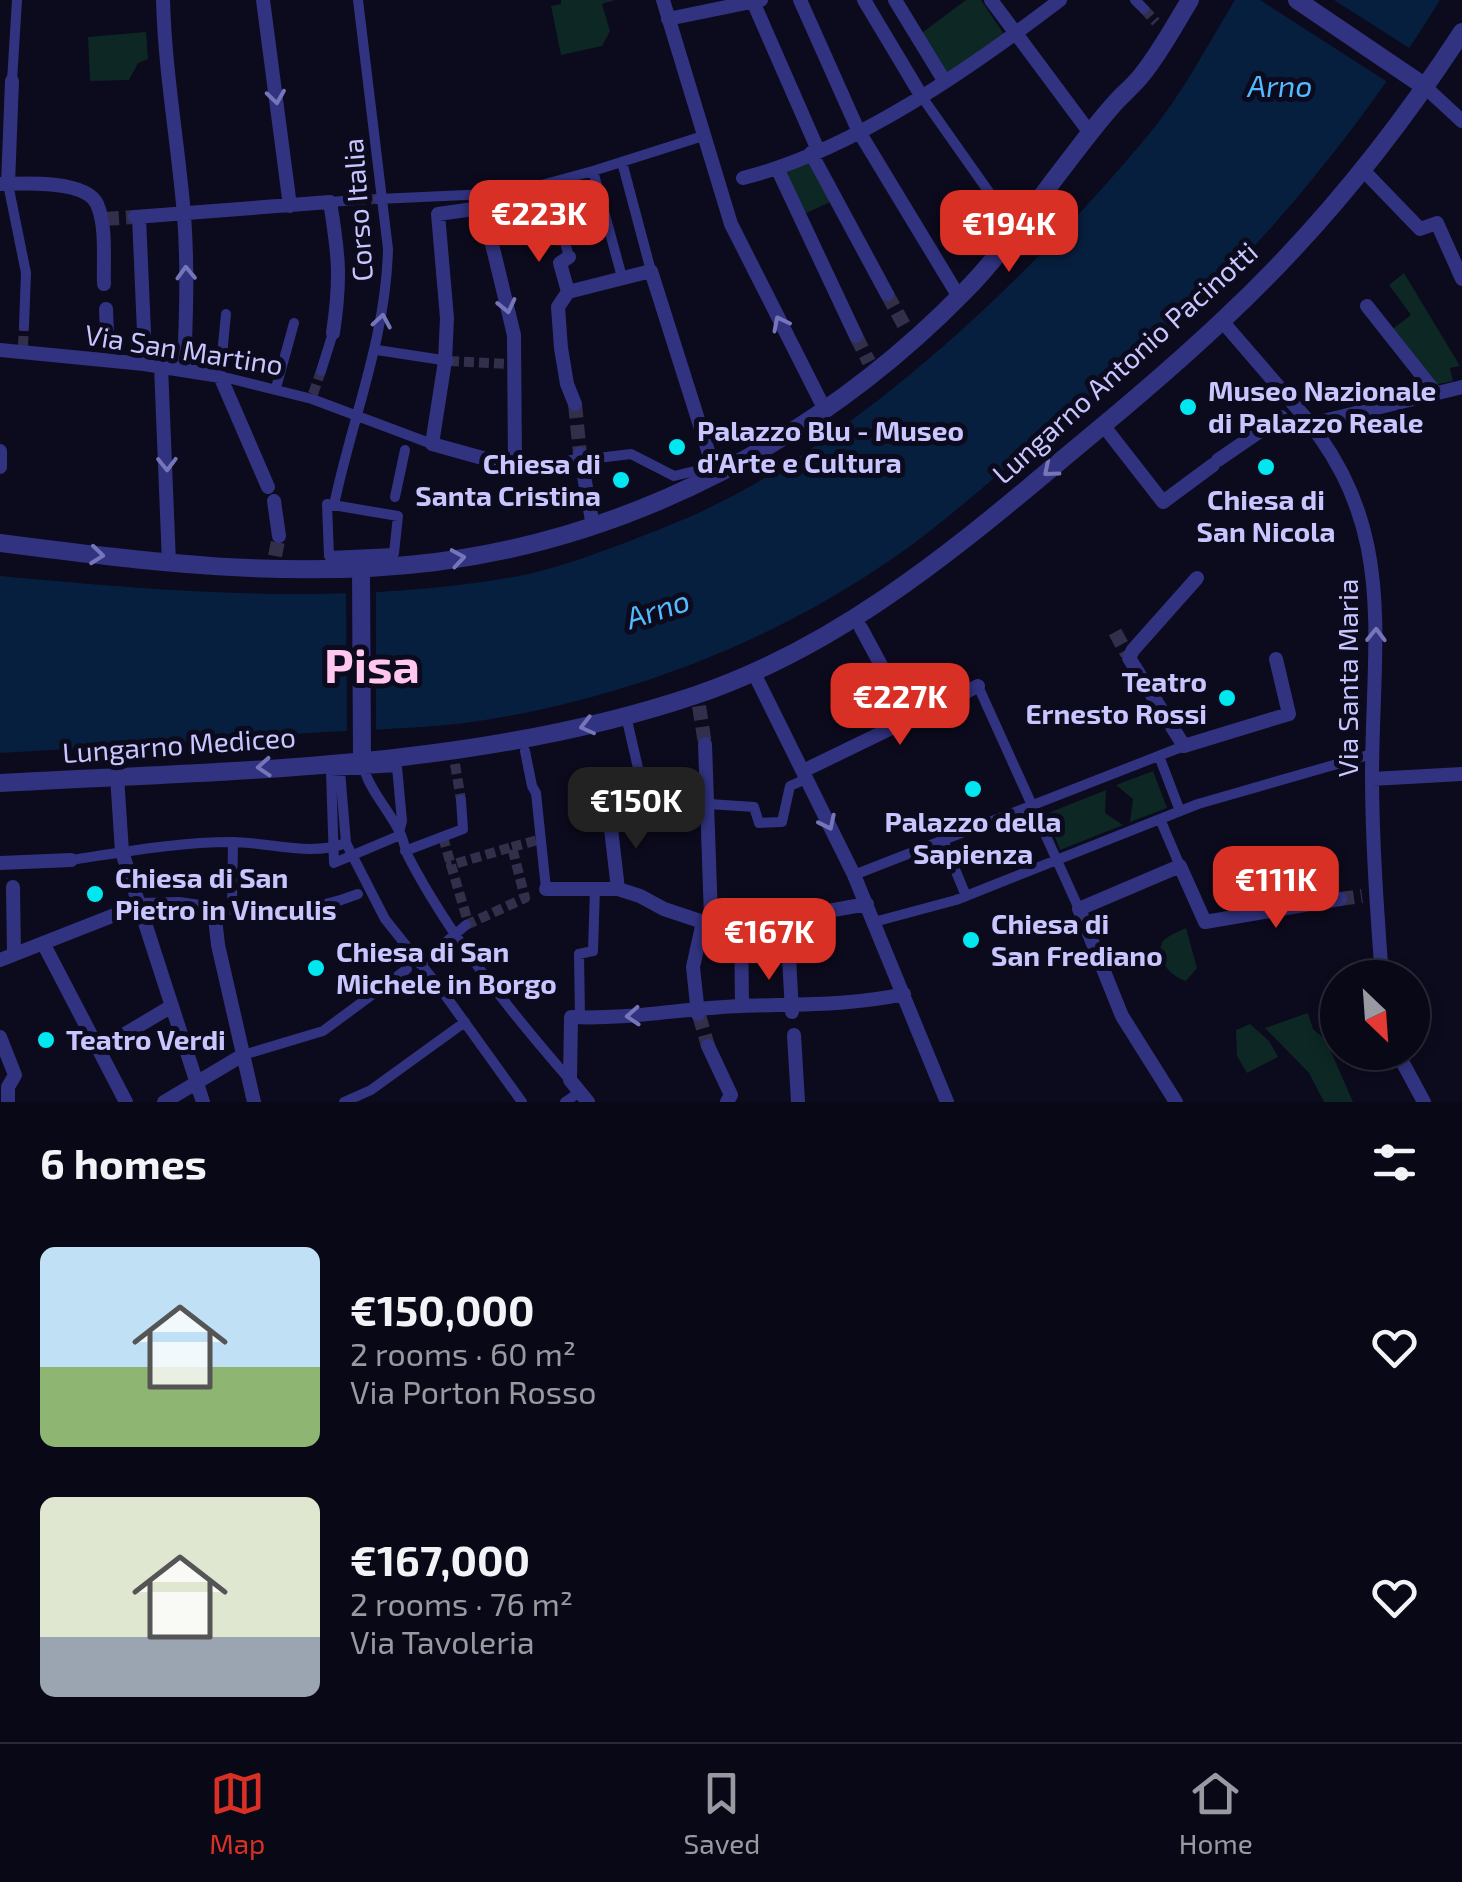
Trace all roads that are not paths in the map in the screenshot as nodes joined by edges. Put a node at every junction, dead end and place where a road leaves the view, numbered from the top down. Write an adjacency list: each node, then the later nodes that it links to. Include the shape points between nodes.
1 (18, 0): 17 (street)
2 (162, 0): 37 (street)
3 (263, 0): 36 (street, one-way to 36)
4 (358, 0): 33 (street, Corso Italia)
5 (663, 0): 14 (street)
6 (800, 0): 22 (street)
7 (864, 0): 20 (street)
8 (895, 0): 19 (street)
9 (991, 0): 16 (street)
10 (1060, 0): 16 (street)
11 (1190, 0): 23 (street, via 1162,29 1138,80)
12 (1297, 0): 18 (street)
13 (758, 2): 14 (street); 25 (street)
14 (668, 19): 24 (street)
15 (1462, 32): 18 (street, Lungarno Antonio Pacinotti)
16 (1015, 35): 19 (street); 23 (street)
17 (12, 80): 31 (street)
18 (1418, 81): 21 (street); 27 (street, Lungarno Antonio Pacinotti)
19 (946, 82): 20 (street)
20 (922, 97): 22 (street); 38 (street)
21 (1462, 121)
22 (858, 130): 25 (street); 46 (street)
23 (1090, 134): 38 (street)
24 (703, 136): 26 (street); 69 (street, one-way to 24, via 731,224)
25 (814, 152): 28 (street); 45 (street)
26 (622, 162): 29 (street); 40 (street)
27 (1362, 169): 42 (street, via 1420,228 1438,222); 50 (street, Lungarno Antonio Pacinotti)
28 (778, 170): 30 (street); 56 (street)
29 (594, 172): 32 (street); 41 (street)
30 (743, 178)
31 (4, 184): 43 (street, via 82,188 103,220); 52 (street, via 26,273)
32 (548, 184): 33 (street, via 512,193); 39 (street)
33 (380, 199): 58 (street, Corso Italia, one-way to 33, via 388,288)
34 (356, 200): 35 (street)
35 (330, 202): 36 (street); 54 (street, via 340,285)
36 (290, 206): 37 (street)
37 (184, 214): 53 (street, via 137,217); 61 (street, one-way to 37)
38 (1015, 229): 46 (street)
39 (569, 257): 44 (street, via 560,263)
40 (651, 271): 41 (street); 79 (street)
41 (622, 277): 44 (street)
42 (1462, 279)
43 (104, 284)
44 (568, 292): 67 (street, via 558,307)
45 (887, 294)
46 (959, 297): 69 (street)
47 (1368, 306): 66 (street)
48 (106, 309): 55 (street)
49 (226, 314): 63 (street)
50 (1222, 321): 68 (street, Via Santa Maria); 72 (street, Lungarno Antonio Pacinotti)
51 (294, 323): 65 (street)
52 (24, 326)
53 (144, 332)
54 (332, 333): 62 (street)
55 (107, 336)
56 (856, 336)
57 (0, 350): 60 (street, Via San Martino, via 144,359)
58 (376, 350): 59 (street); 70 (street, Corso Italia)
59 (447, 361): 74 (street); 78 (street, one-way to 78, via 436,218 481,208 514,335)
60 (161, 366): 61 (street, Via San Martino); 85 (street, one-way to 85)
61 (184, 370): 63 (street, Via San Martino)
62 (322, 371)
63 (220, 376): 65 (street, Via San Martino); 83 (street, via 271,494)
64 (1462, 387): 66 (street)
65 (276, 388): 70 (street, Via San Martino)
66 (1435, 392): 71 (street)
67 (575, 404)
68 (1288, 406): 71 (street, Via Santa Maria); 72 (street, via 1163,502)
69 (825, 410): 79 (street)
70 (356, 414): 73 (street, Via San Martino); 80 (street, Corso Italia)
71 (1310, 424): 97 (street, Via Santa Maria, one-way to 71, via 1376,620 1369,542 1339,468)
72 (1103, 426): 88 (street, Lungarno Antonio Pacinotti, one-way to 88)
73 (407, 443): 74 (street, Via San Martino); 81 (street)
74 (432, 444): 78 (street)
75 (0, 451): 77 (street)
76 (581, 457): 78 (street); 79 (street, via 632,454 674,476 700,470); 82 (street)
77 (0, 467)
78 (514, 467)
79 (711, 479): 82 (street)
80 (334, 505): 81 (street); 81 (street, Corso Italia, via 327,504 329,556 394,553)
81 (393, 506)
82 (593, 526): 86 (street, one-way to 82, via 467,558)
83 (279, 536)
84 (0, 543): 85 (street, one-way to 85)
85 (170, 562): 86 (street, via 274,562)
86 (361, 574): 99 (street)
87 (1198, 578): 95 (street, via 1128,656)
88 (858, 623): 90 (street, Lungarno Antonio Pacinotti); 93 (street)
89 (1276, 659): 95 (street, via 1289,714)
90 (754, 673): 92 (street, Lungarno Antonio Pacinotti, via 698,701); 103 (street)
91 (978, 686): 93 (street); 110 (street)
92 (626, 716): 99 (street, Lungarno Antonio Pacinotti, one-way to 99, via 454,758); 112 (street)
93 (910, 718): 103 (street)
94 (705, 744): 109 (street)
95 (1184, 746): 98 (street)
96 (525, 751): 130 (street)
97 (1372, 754): 105 (street, Via Santa Maria); 113 (street)
98 (1158, 756): 110 (street); 113 (street)
99 (362, 758): 100 (street); 101 (street); 104 (street, Lungarno Mediceo, one-way to 104); 107 (street)
100 (384, 768): 107 (street); 116 (street, via 398,766)
101 (340, 771): 119 (street); 120 (street, via 331,772)
102 (1462, 774): 105 (street)
103 (804, 775): 109 (street, via 790,786 782,822 759,823 754,807); 128 (street, one-way to 128)
104 (117, 776): 106 (street, Lungarno Mediceo); 122 (street)
105 (1372, 778): 149 (street, Via Santa Maria, via 1369,895)
106 (0, 784)
107 (372, 784): 116 (street)
108 (461, 800): 121 (street, via 463,830)
109 (709, 804): 111 (street); 142 (street)
110 (1033, 805): 117 (street); 125 (street)
111 (689, 806): 112 (street)
112 (648, 811): 114 (street)
113 (1180, 812): 115 (street)
114 (619, 819): 132 (street)
115 (1161, 820): 125 (street); 127 (street)
116 (400, 833): 121 (street); 123 (street)
117 (942, 840): 128 (street); 134 (street)
118 (233, 842): 120 (street); 122 (street); 140 (street)
119 (346, 843): 120 (street); 123 (street)
120 (334, 848): 123 (street, via 334,864)
121 (406, 851): 145 (street)
122 (122, 852): 124 (street); 137 (street)
123 (353, 857): 133 (street)
124 (71, 860): 126 (street)
125 (1059, 862): 134 (street); 139 (street)
126 (8, 864)
127 (1180, 866): 135 (street, via 1204,922); 139 (street)
128 (859, 872): 136 (street)
129 (12, 887): 148 (street)
130 (546, 888): 131 (street)
131 (595, 888): 132 (street); 156 (street, via 593,951 579,954)
132 (618, 889): 142 (street)
133 (364, 891): 140 (street, via 293,912); 150 (street)
134 (961, 898): 143 (street)
135 (1340, 899)
136 (866, 904): 141 (street, via 778,920 757,909); 143 (street)
137 (140, 905): 138 (street); 146 (street); 152 (street)
138 (214, 909): 140 (street); 162 (street)
139 (1079, 909): 179 (street, via 1122,1016)
140 (232, 910)
141 (741, 912): 142 (street); 153 (street)
142 (707, 920): 155 (street, via 694,968)
143 (874, 922): 151 (street)
144 (466, 924): 145 (street)
145 (456, 935): 150 (street); 166 (street)
146 (43, 942): 148 (street); 161 (street)
147 (789, 956): 154 (street)
148 (7, 957)
149 (1379, 960)
150 (415, 964): 157 (street); 162 (street, via 324,1031)
151 (905, 996): 154 (street); 178 (street)
152 (172, 1006): 161 (street); 164 (street)
153 (742, 1006): 154 (street); 155 (street)
154 (792, 1010)
155 (698, 1012): 156 (street, one-way to 156)
156 (575, 1018): 166 (street)
157 (465, 1022): 165 (street); 175 (street)
158 (794, 1035): 177 (street)
159 (0, 1038): 168 (street, via 15,1076)
160 (708, 1046): 167 (street)
161 (98, 1050): 169 (street)
162 (243, 1055): 164 (street); 172 (street)
163 (1407, 1070): 180 (street)
164 (196, 1080): 170 (street); 171 (street)
165 (371, 1090): 173 (street); 174 (street)
166 (580, 1091): 176 (street)
167 (729, 1098)
168 (8, 1102)
169 (126, 1102)
170 (164, 1102)
171 (204, 1102)
172 (254, 1102)
173 (344, 1102)
174 (378, 1102)
175 (522, 1102)
176 (565, 1102)
177 (798, 1102)
178 (946, 1102)
179 (1176, 1102)
180 (1424, 1102)

